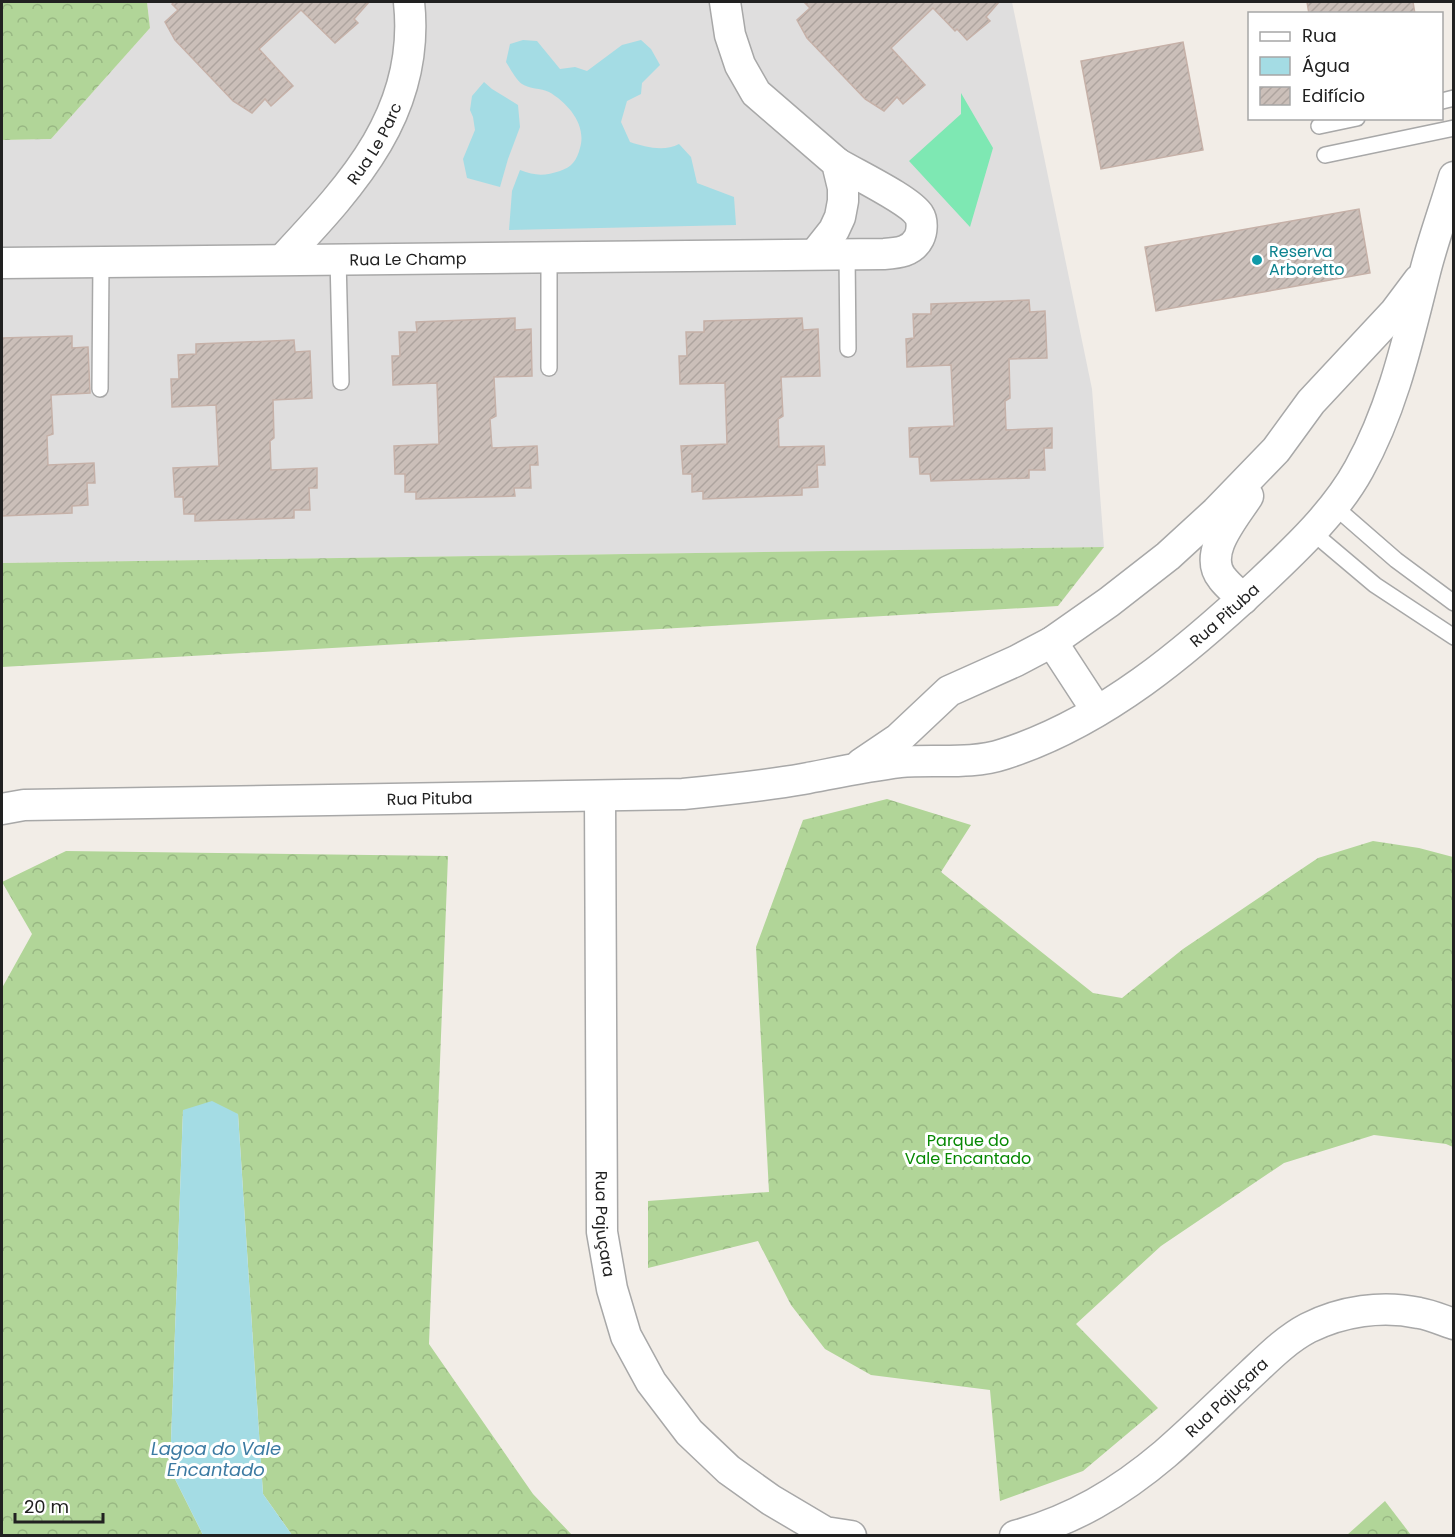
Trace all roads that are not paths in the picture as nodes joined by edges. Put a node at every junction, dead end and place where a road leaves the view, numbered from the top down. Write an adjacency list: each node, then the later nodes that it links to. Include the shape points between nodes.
1 (409, 2): 13 (street, Rua Le Parc, via 409,57 388,125 335,202)
2 (725, 2): 7 (street, Rua Le Champ, via 740,65 756,93)
3 (1348, 120): 4 (lane)
4 (1319, 126)
5 (1454, 128): 6 (lane)
6 (1325, 155)
7 (837, 164): 9 (street, via 843,188 840,217); 10 (street, Rua Le Champ, via 907,203 920,216 922,232 904,252)
8 (1454, 177): 16 (street, Rua Pituba)
9 (815, 254): 10 (street, Rua Le Champ); 11 (street, Rua Le Champ)
10 (847, 254): 17 (lane)
11 (549, 256): 12 (street, Rua Le Champ); 18 (lane)
12 (338, 258): 13 (street, Rua Le Champ); 19 (lane)
13 (283, 259): 14 (street, Rua Le Champ)
14 (101, 261): 15 (street, Rua Le Champ); 20 (lane)
15 (2, 263)
16 (1426, 270): 21 (street, Rua Pituba, via 1395,312 1311,402); 22 (street, Rua Pituba, via 1413,326 1376,434 1359,470)
17 (848, 350)
18 (549, 368)
19 (341, 382)
20 (100, 389)
21 (1276, 450): 24 (street, via 1221,537 1217,552 1216,566 1221,577); 27 (street, Rua Pituba, via 1168,556)
22 (1334, 506): 23 (street, Rua Pituba); 25 (lane, via 1396,560)
23 (1311, 531): 24 (street, Rua Pituba); 26 (lane, via 1375,585)
24 (1243, 599): 28 (street, Rua Pituba, via 1140,684)
25 (1454, 603)
26 (1454, 637)
27 (1052, 642): 28 (street); 29 (street, Rua Pituba, via 949,691 898,739)
28 (1097, 711): 29 (street, Rua Pituba, via 1003,754)
29 (856, 768): 30 (street, Rua Pituba, via 739,789)
30 (600, 795): 31 (street, Rua Pituba, via 24,805); 33 (street, Rua Pajuçara, via 602,1232 612,1289 626,1336 651,1382 689,1432 729,1470 771,1500)
31 (2, 809)
32 (1454, 1324): 34 (street, Rua Pajuçara, via 1419,1313 1386,1309 1344,1314 1307,1328 1277,1350 1127,1484 1086,1509)
33 (834, 1534)
34 (1015, 1536)

